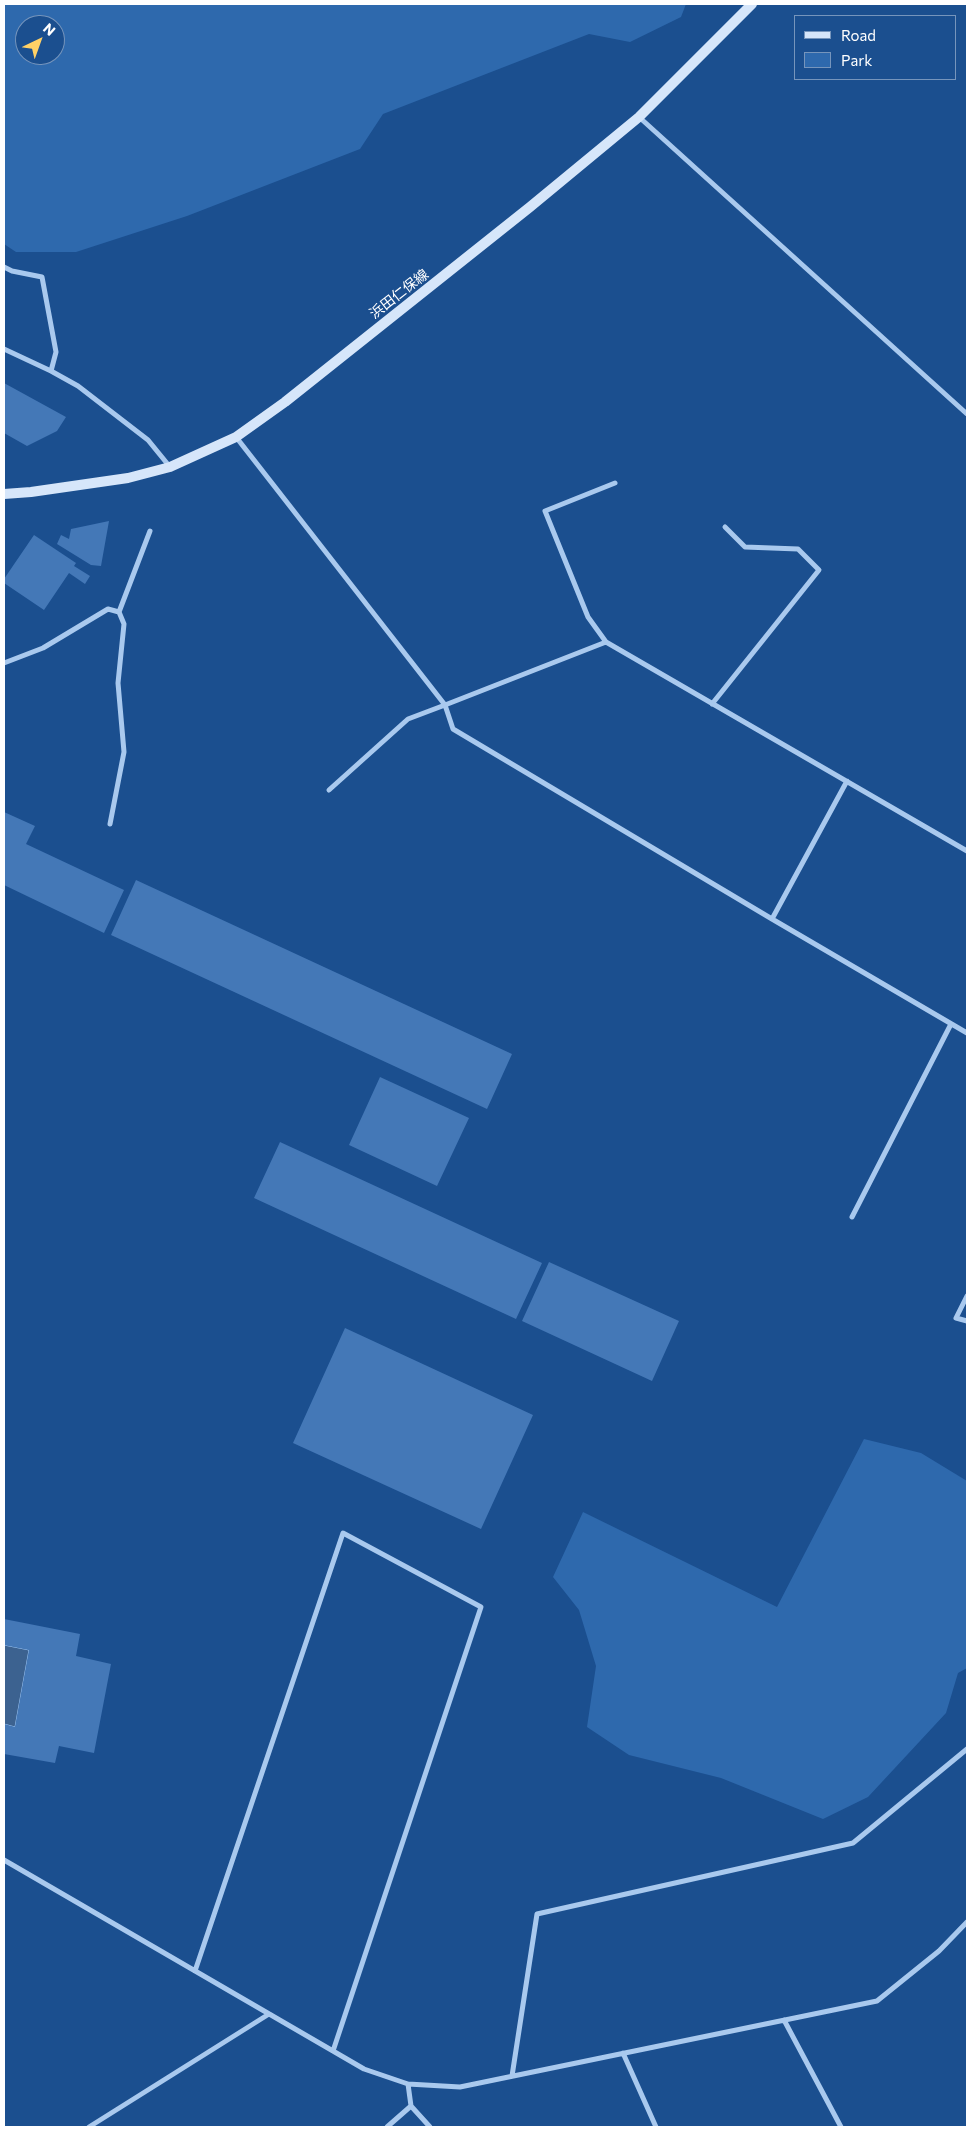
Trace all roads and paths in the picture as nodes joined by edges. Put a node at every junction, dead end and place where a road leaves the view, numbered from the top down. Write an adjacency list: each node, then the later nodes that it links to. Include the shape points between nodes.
1 (752, 4): 2 (main road, 浜田仁保線)
2 (639, 117): 6 (street); 7 (main road, 浜田仁保線)
3 (4, 267): 5 (street, via 42,277 56,352)
4 (4, 349): 5 (street)
5 (52, 371): 8 (street, via 78,386 148,440)
6 (967, 414)
7 (236, 437): 8 (main road, 浜田仁保線); 17 (street)
8 (170, 467): 10 (main road, 浜田仁保線, via 128,478)
9 (615, 483): 14 (street, via 545,512 588,617)
10 (4, 494)
11 (725, 528): 16 (street, via 745,547 798,549 819,570)
12 (150, 531): 13 (street)
13 (119, 612): 15 (street, via 108,609 42,648); 20 (street, via 124,624 118,683 124,752)
14 (606, 642): 16 (street); 17 (street)
15 (4, 663)
16 (712, 704): 18 (street)
17 (444, 705): 19 (street, via 408,719); 22 (street, via 453,729)
18 (847, 782): 21 (street); 22 (street)
19 (329, 790)
20 (110, 824)
21 (967, 851)
22 (772, 919): 23 (street)
23 (951, 1024): 24 (street); 25 (street)
24 (967, 1033)
25 (852, 1217)
26 (967, 1296): 27 (street, via 956,1318)
27 (967, 1321)
28 (967, 1749): 36 (street, via 853,1843 537,1914)
29 (4, 1860): 31 (street)
30 (967, 1922): 33 (street, via 939,1951 877,2001)
31 (195, 1971): 32 (street); 34 (street, via 343,1534 481,1607)
32 (269, 2014): 34 (street); 39 (street)
33 (784, 2020): 35 (street); 43 (street)
34 (333, 2051): 37 (street, via 364,2069)
35 (623, 2053): 36 (street); 42 (street)
36 (512, 2076): 37 (street, via 460,2087)
37 (408, 2084): 38 (street)
38 (411, 2106): 40 (street); 41 (street)
39 (89, 2127)
40 (387, 2127)
41 (430, 2127)
42 (656, 2127)
43 (841, 2127)

